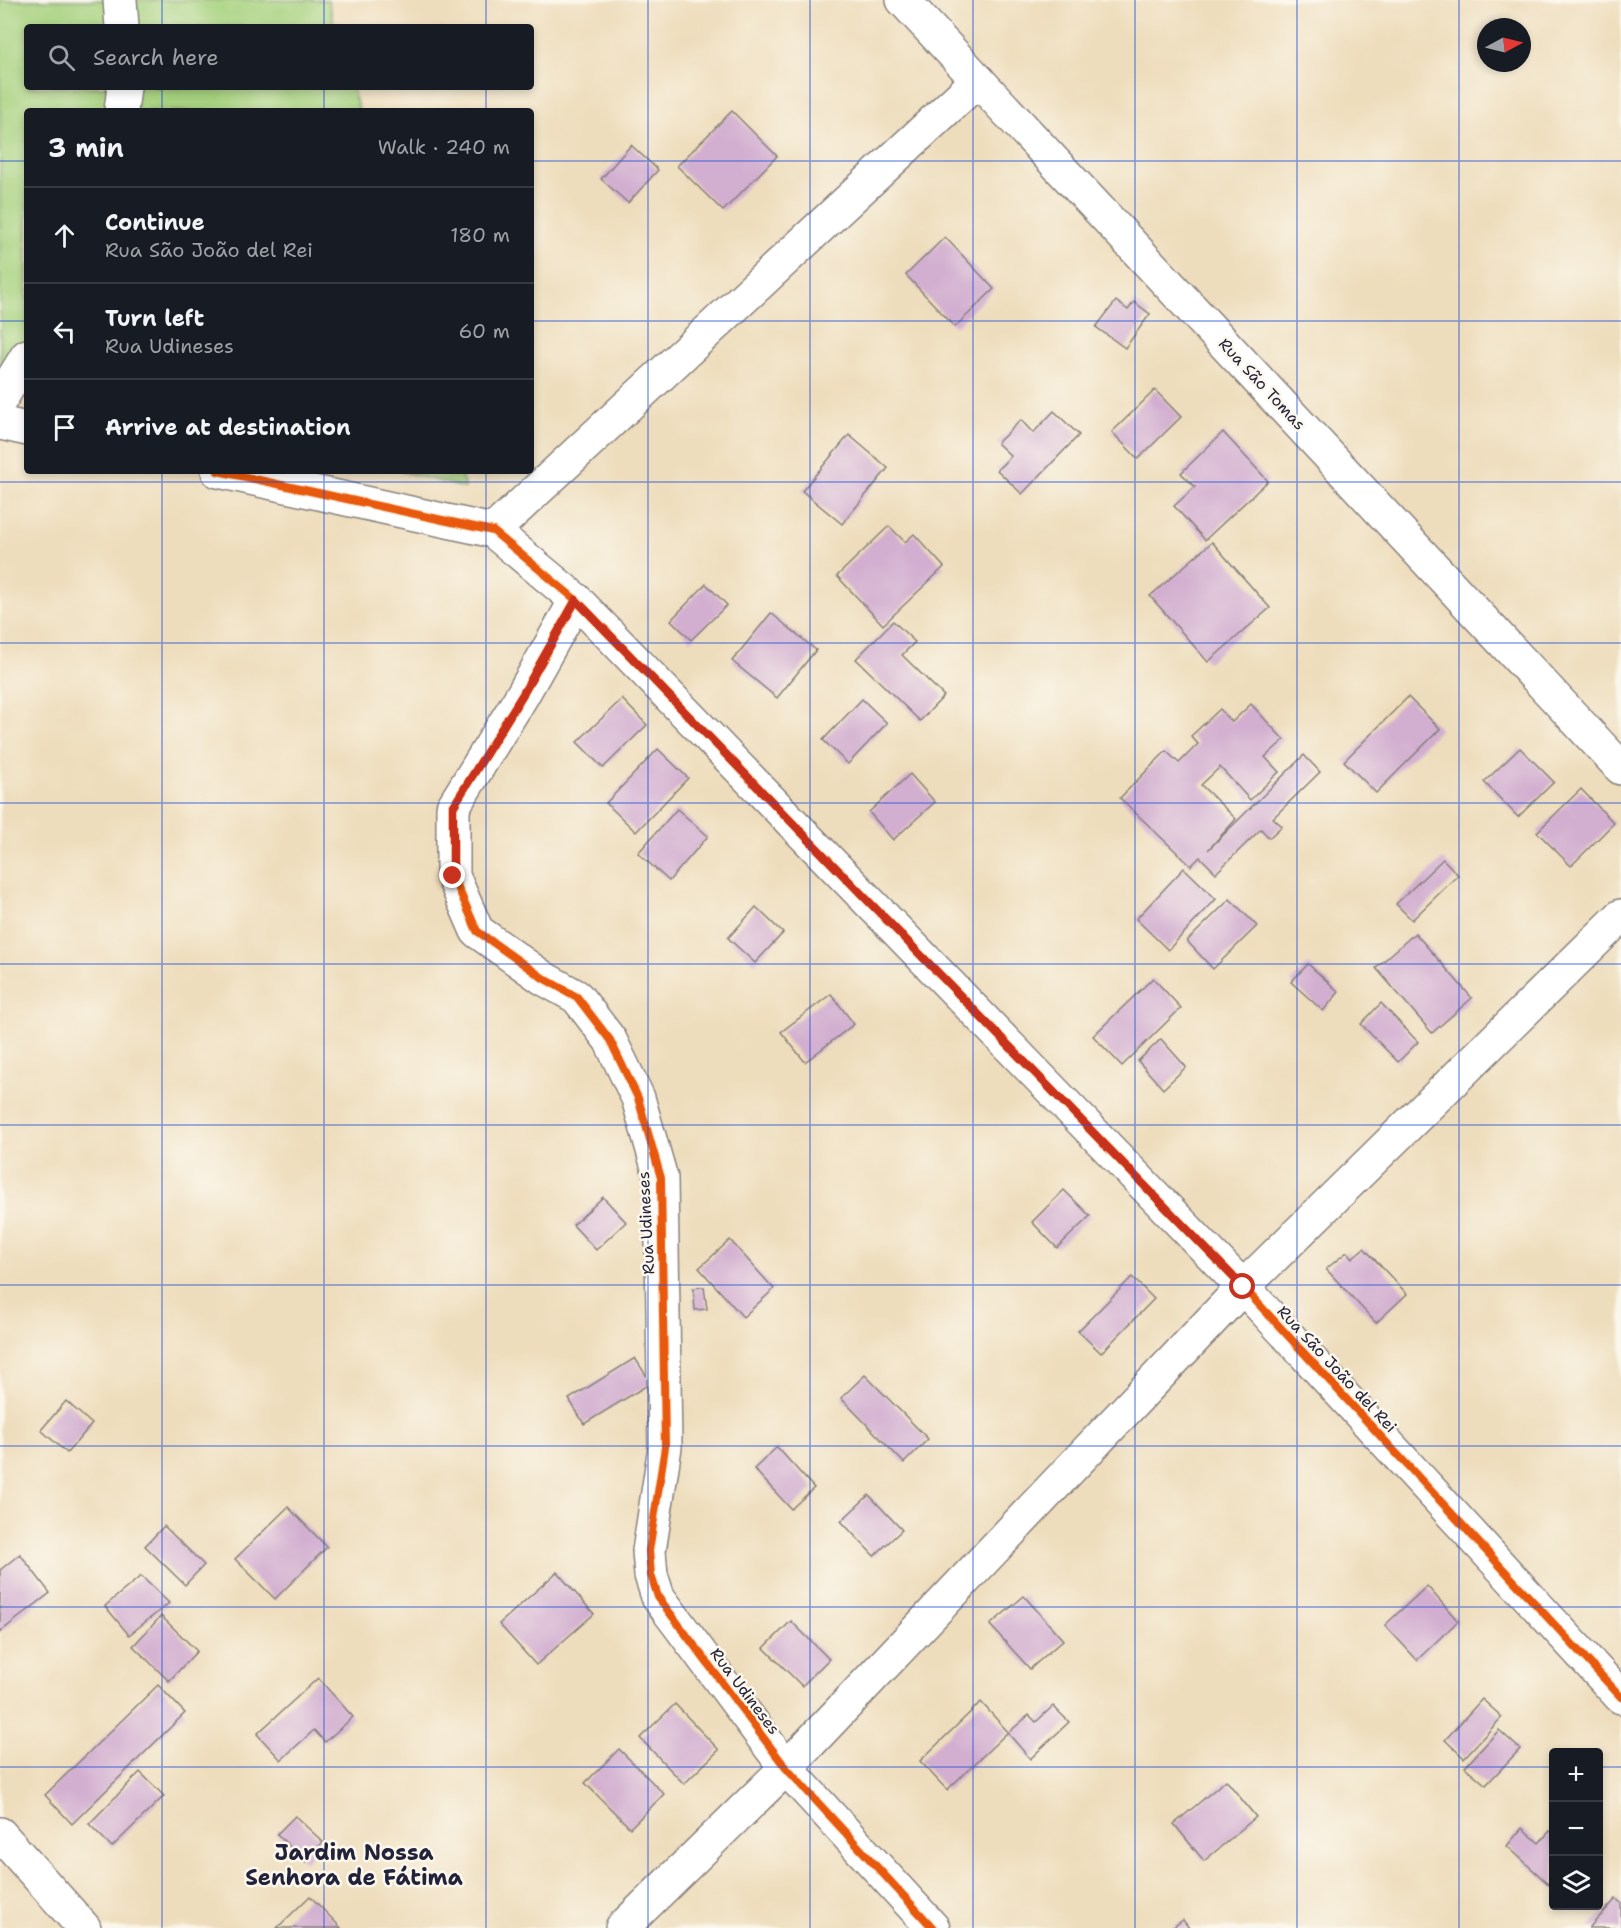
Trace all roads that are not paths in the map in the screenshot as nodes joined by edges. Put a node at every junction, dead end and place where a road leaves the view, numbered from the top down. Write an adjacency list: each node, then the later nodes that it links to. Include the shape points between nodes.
1 (120, 0): 3 (street)
2 (903, 0): 4 (street, Rua São Tomas)
3 (122, 24)
4 (978, 80): 12 (street); 14 (street, Rua São Tomas)
5 (124, 90): 6 (street)
6 (121, 108)
7 (24, 361): 8 (street)
8 (0, 400)
9 (0, 423): 10 (street)
10 (24, 428)
11 (232, 474): 12 (street)
12 (493, 531): 13 (street)
13 (576, 600): 16 (street, Rua São João del Rei); 18 (street, Rua Udineses, via 453,807 453,876 477,931 577,997 610,1040 639,1098 661,1178 665,1447 650,1551 651,1575 658,1597)
14 (1621, 768)
15 (1621, 916): 16 (street)
16 (1243, 1287): 17 (street, Rua São João del Rei); 18 (street)
17 (1621, 1697)
18 (786, 1768): 21 (street); 22 (street, Rua Udineses)
19 (0, 1834): 20 (street)
20 (84, 1928)
21 (622, 1928)
22 (933, 1928)

